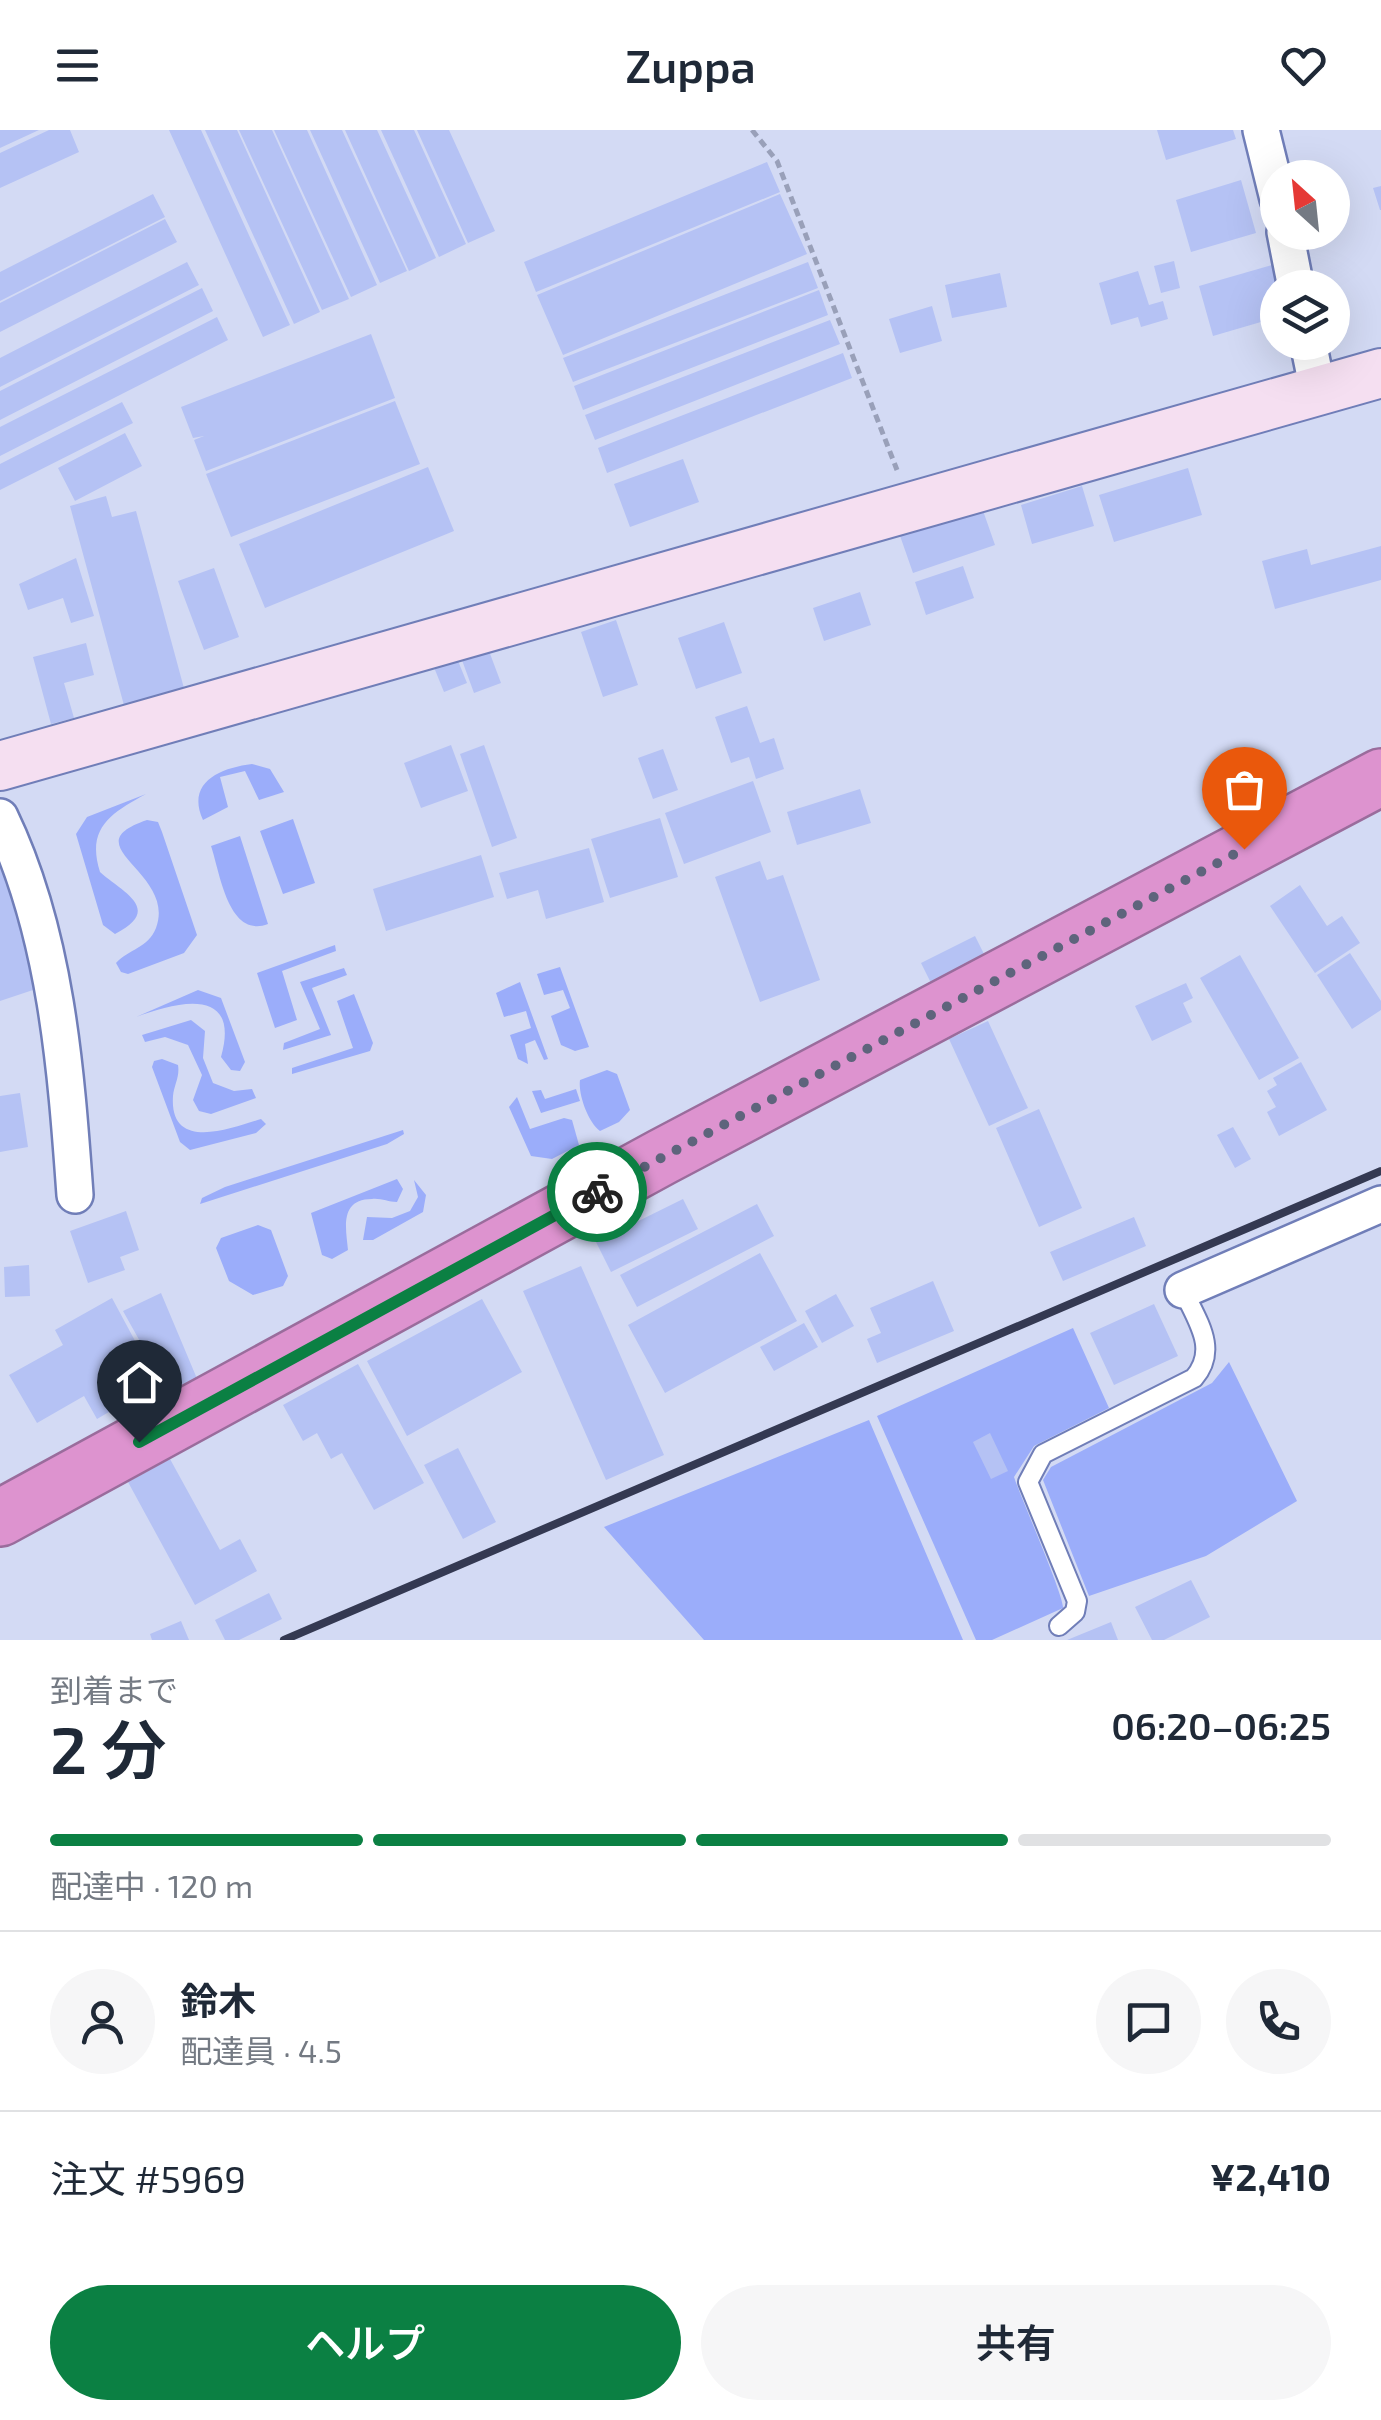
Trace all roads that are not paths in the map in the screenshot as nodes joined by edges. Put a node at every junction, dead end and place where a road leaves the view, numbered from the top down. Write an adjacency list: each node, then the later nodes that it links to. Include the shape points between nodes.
1 (1261, 130): 2 (street)
2 (1268, 160)
3 (1312, 360): 5 (street)
4 (1381, 373): 5 (street)
5 (1318, 391): 6 (street)
6 (0, 766)
7 (1381, 777): 12 (highway, via 662,1157)
8 (0, 817): 9 (street, via 47,958 67,1082)
9 (74, 1195)
10 (1381, 1204): 11 (street)
11 (1183, 1290): 13 (lane, via 1208,1349 1206,1364 1194,1378 1043,1454 1028,1482 1077,1601)
12 (0, 1518)
13 (1059, 1626)

